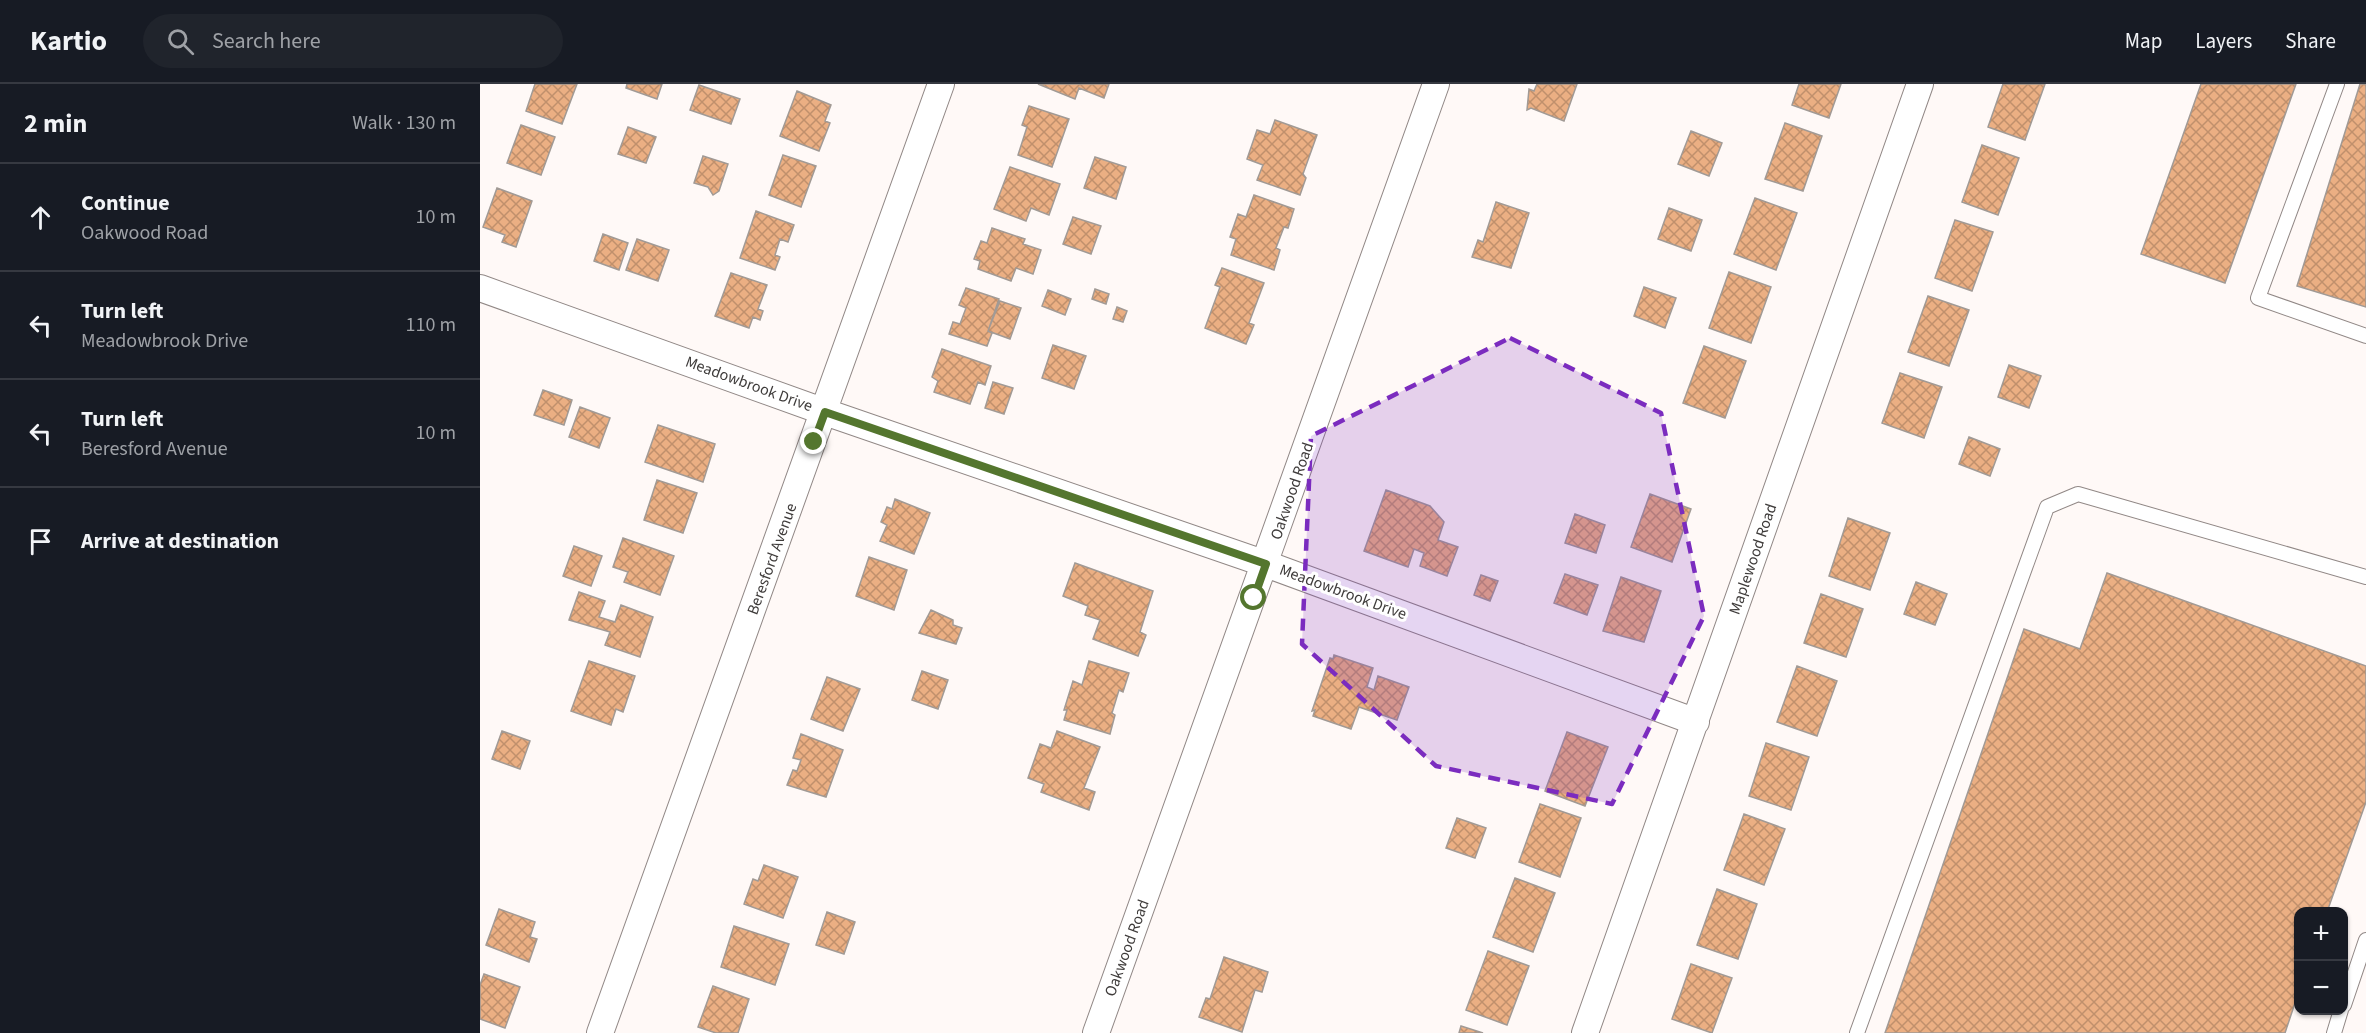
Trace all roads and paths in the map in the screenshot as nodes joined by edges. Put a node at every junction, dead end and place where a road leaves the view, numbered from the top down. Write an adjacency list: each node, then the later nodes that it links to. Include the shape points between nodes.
1 (941, 84): 7 (street, Beresford Avenue)
2 (1436, 84): 8 (street, Oakwood Road)
3 (1920, 84): 10 (street, Maplewood Road)
4 (2337, 84): 6 (lane, via 2259,298)
5 (480, 288): 7 (street, Meadowbrook Drive)
6 (2366, 336)
7 (825, 412): 8 (street, Meadowbrook Drive); 14 (street, Beresford Avenue)
8 (1266, 564): 10 (street, Meadowbrook Drive); 15 (street, Oakwood Road)
9 (2366, 577): 17 (lane, via 2078,494 2047,507)
10 (1696, 722): 16 (street, Maplewood Road)
11 (2366, 940): 12 (lane)
12 (2348, 991)
13 (2341, 1015): 18 (lane)
14 (600, 1033)
15 (1096, 1033)
16 (1585, 1033)
17 (1857, 1033)
18 (2334, 1033)

